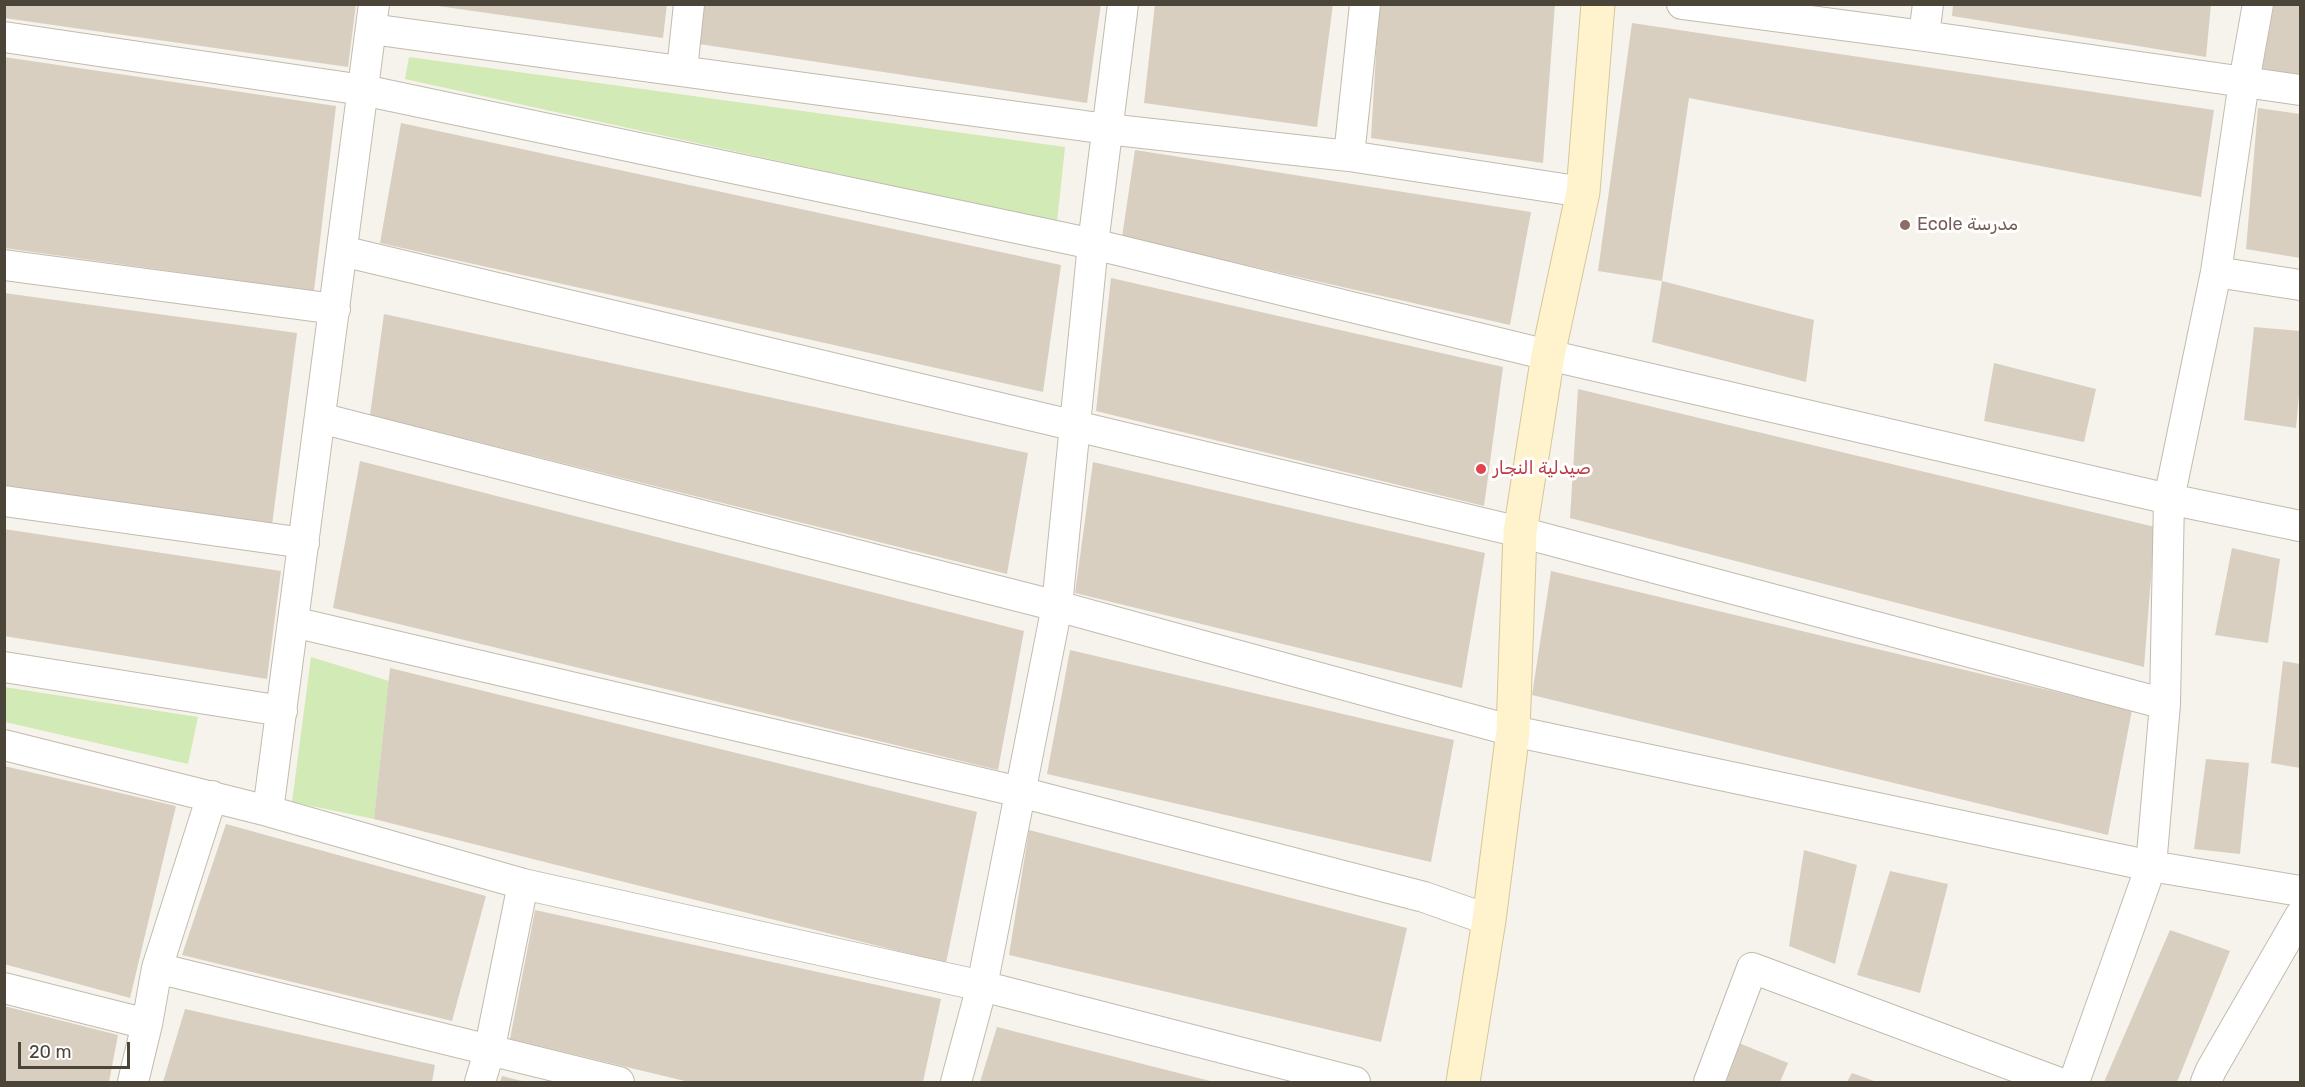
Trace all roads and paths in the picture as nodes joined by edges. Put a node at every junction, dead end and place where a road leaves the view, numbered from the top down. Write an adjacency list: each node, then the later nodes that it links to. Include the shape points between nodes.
1 (689, 4): 12 (street)
2 (1122, 4): 16 (street)
3 (1365, 4): 17 (street)
4 (1598, 4): 18 (main road)
5 (1682, 4): 8 (street)
6 (1928, 4): 10 (street)
7 (2258, 4): 13 (street)
8 (1800, 12): 10 (street)
9 (373, 17): 12 (street); 14 (street)
10 (1924, 36): 13 (street)
11 (4, 38): 14 (street)
12 (682, 70): 16 (street)
13 (2244, 82): 15 (street); 22 (street)
14 (363, 90): 19 (street); 20 (street)
15 (2301, 90)
16 (1107, 129): 17 (street); 19 (street)
17 (1348, 156): 18 (street)
18 (1583, 192): 25 (main road)
19 (1093, 244): 25 (street); 27 (street)
20 (342, 251): 24 (street); 27 (street)
21 (4, 265): 24 (street)
22 (2216, 272): 23 (street); 28 (street)
23 (2301, 285)
24 (335, 309): 26 (street)
25 (1548, 356): 28 (street); 31 (main road)
26 (320, 418): 32 (street); 33 (street)
27 (1075, 425): 31 (street); 33 (street)
28 (2169, 499): 30 (street); 36 (street)
29 (4, 501): 32 (street)
30 (2301, 526)
31 (1520, 531): 36 (street); 38 (main road)
32 (304, 543): 34 (street)
33 (1057, 606): 38 (street); 40 (street)
34 (293, 622): 37 (street); 40 (street)
35 (4, 668): 37 (street)
36 (2165, 704): 43 (street)
37 (282, 711): 42 (street)
38 (1514, 731): 43 (street); 47 (main road)
39 (4, 745): 41 (street)
40 (1020, 792): 47 (street, via 1424,897); 49 (street)
41 (212, 796): 42 (street); 48 (street)
42 (268, 811): 44 (street)
43 (2151, 866): 45 (street); 62 (street)
44 (523, 884): 49 (street); 52 (street)
45 (2301, 891)
46 (2301, 916): 53 (street)
47 (1489, 920): 59 (main road)
48 (157, 968): 51 (street); 52 (street)
49 (982, 986): 57 (street); 58 (street)
50 (4, 988): 51 (street)
51 (147, 1024): 54 (street)
52 (489, 1052): 55 (street); 56 (street)
53 (2217, 1078)
54 (133, 1083)
55 (480, 1083)
56 (619, 1083)
57 (956, 1083)
58 (1355, 1083)
59 (1463, 1083)
60 (1708, 1083): 61 (street, via 1752,968)
61 (2057, 1083)
62 (2074, 1083)

